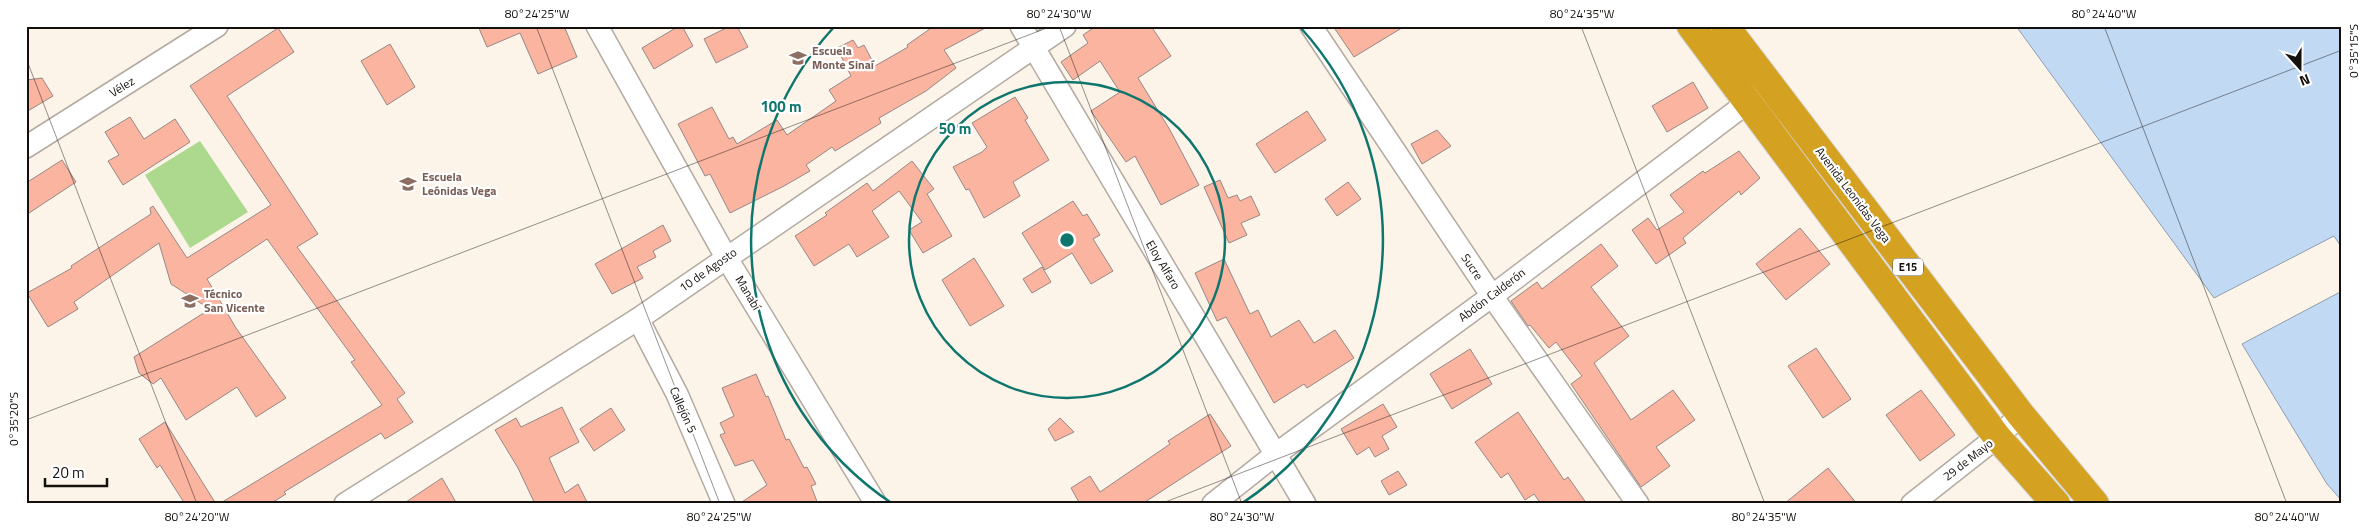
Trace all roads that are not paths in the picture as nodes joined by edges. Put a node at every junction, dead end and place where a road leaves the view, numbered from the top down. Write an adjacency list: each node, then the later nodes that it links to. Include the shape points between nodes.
1 (218, 26): 11 (street, Vélez)
2 (597, 26): 12 (street, Manabí)
3 (1021, 26): 8 (street, Eloy Alfaro)
4 (1065, 26): 8 (street, 10 de Agosto)
5 (1311, 26): 13 (street, Sucre)
6 (1691, 26): 10 (highway, E15)
7 (1725, 26): 9 (highway, Avenida Leonidas Vega / E15)
8 (1034, 48): 12 (street, 10 de Agosto); 17 (street, Eloy Alfaro)
9 (1770, 86): 10 (street, Abdón Calderón); 15 (highway, Avenida Leonidas Vega / E15)
10 (1748, 103): 13 (street, Abdón Calderón); 16 (highway, E15)
11 (26, 147)
12 (726, 257): 14 (street, 10 de Agosto); 20 (street, Manabí)
13 (1492, 296): 17 (street, Abdón Calderón); 23 (street, Sucre)
14 (638, 319): 18 (street, 10 de Agosto); 19 (street, Callejón 5, via 677,394)
15 (2021, 415): 16 (street, 29 de Mayo); 26 (highway, Avenida Leonidas Vega / E15)
16 (1997, 437): 24 (street, 29 de Mayo); 25 (highway, E15)
17 (1276, 454): 21 (street, Abdón Calderón); 22 (street, Eloy Alfaro)
18 (356, 501)
19 (724, 504)
20 (876, 504)
21 (1213, 504)
22 (1305, 504)
23 (1638, 504)
24 (1912, 504)
25 (2056, 504)
26 (2095, 504)

